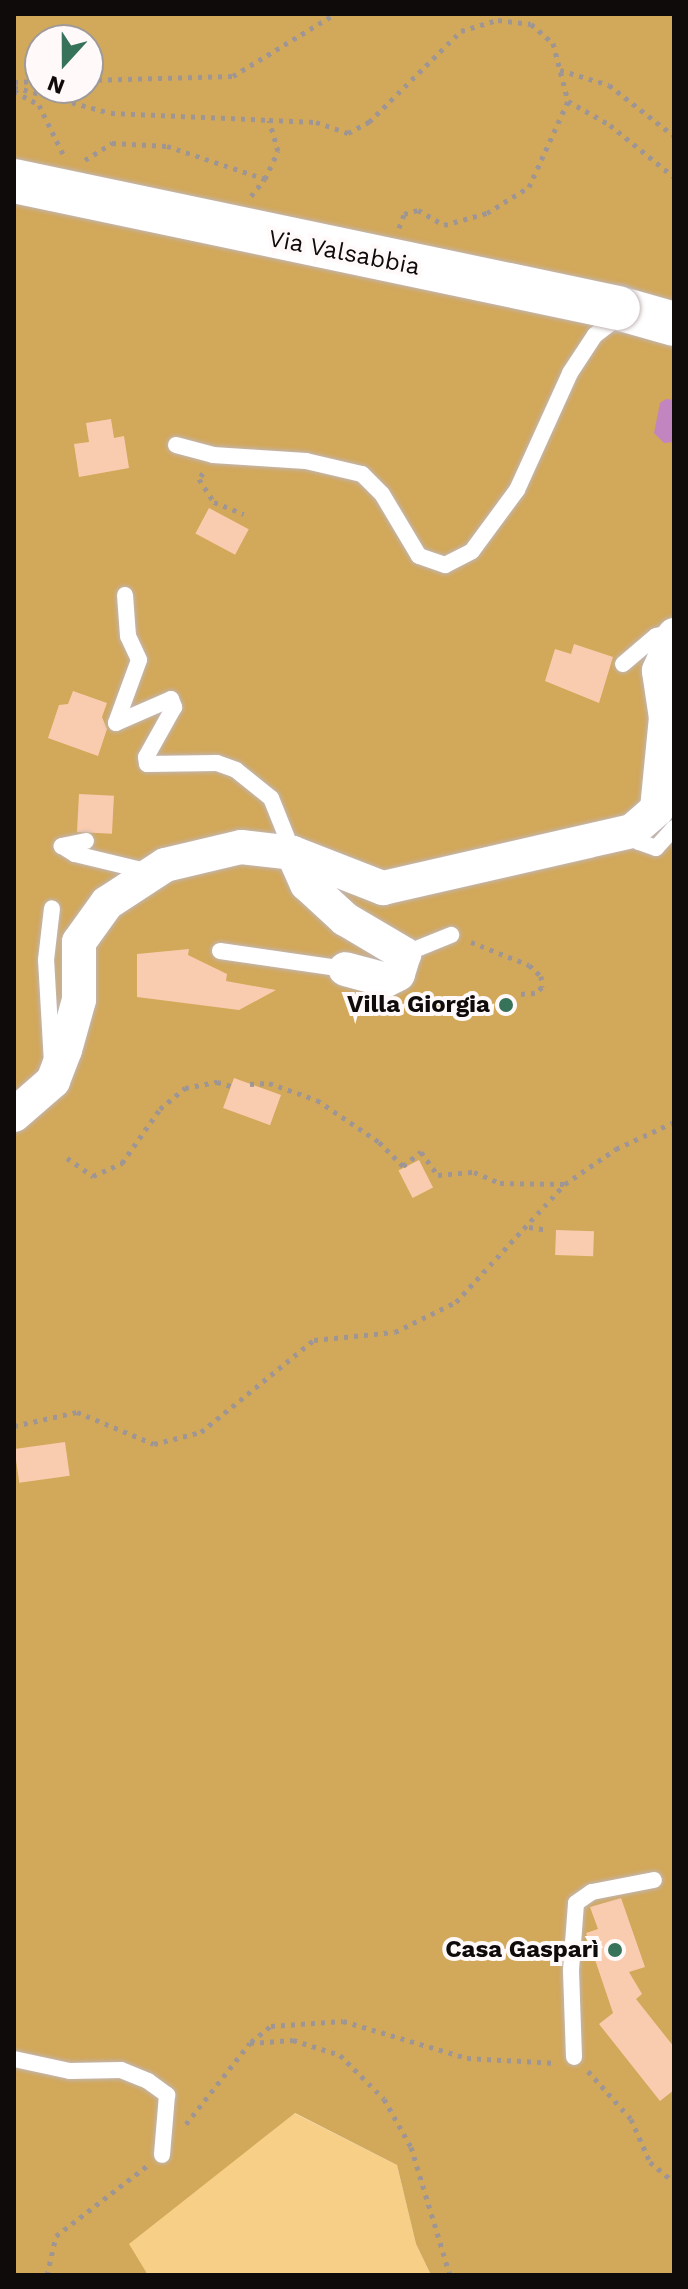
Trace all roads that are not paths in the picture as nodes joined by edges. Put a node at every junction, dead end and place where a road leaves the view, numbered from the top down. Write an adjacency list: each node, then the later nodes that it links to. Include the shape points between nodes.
1 (14, 181): 2 (main road, Via Valsabbia, bridge)
2 (623, 309): 3 (main road, Via Valsabbia); 4 (lane, via 595,335 570,373 508,502 472,551 445,565 419,556 382,494 362,474 306,461 213,455)
3 (674, 324)
4 (176, 445)
5 (125, 595): 11 (lane, via 128,636 139,660 116,723 171,699 174,707 147,764 217,763 236,770 271,798)
6 (674, 634): 7 (lane, via 656,636); 9 (street, via 659,671 666,718 657,809)
7 (623, 664)
8 (674, 828): 9 (lane, via 656,848 639,842)
9 (632, 831): 11 (street, via 383,888)
10 (86, 841): 12 (lane, via 62,846 75,854)
11 (293, 853): 12 (street, via 241,847); 16 (street, via 307,884 345,919)
12 (151, 872): 18 (street, via 107,903 79,942 79,1000)
13 (52, 908): 18 (lane, via 46,960)
14 (451, 935): 16 (lane)
15 (220, 951): 17 (lane)
16 (404, 954): 17 (street, via 398,974 386,980)
17 (345, 969)
18 (53, 1081): 19 (street)
19 (14, 1115)
20 (654, 1880): 21 (lane, via 592,1892 576,1903 571,1970)
21 (574, 2057)
22 (14, 2059): 23 (lane, via 70,2071 121,2070 148,2081 167,2095)
23 (162, 2155)

